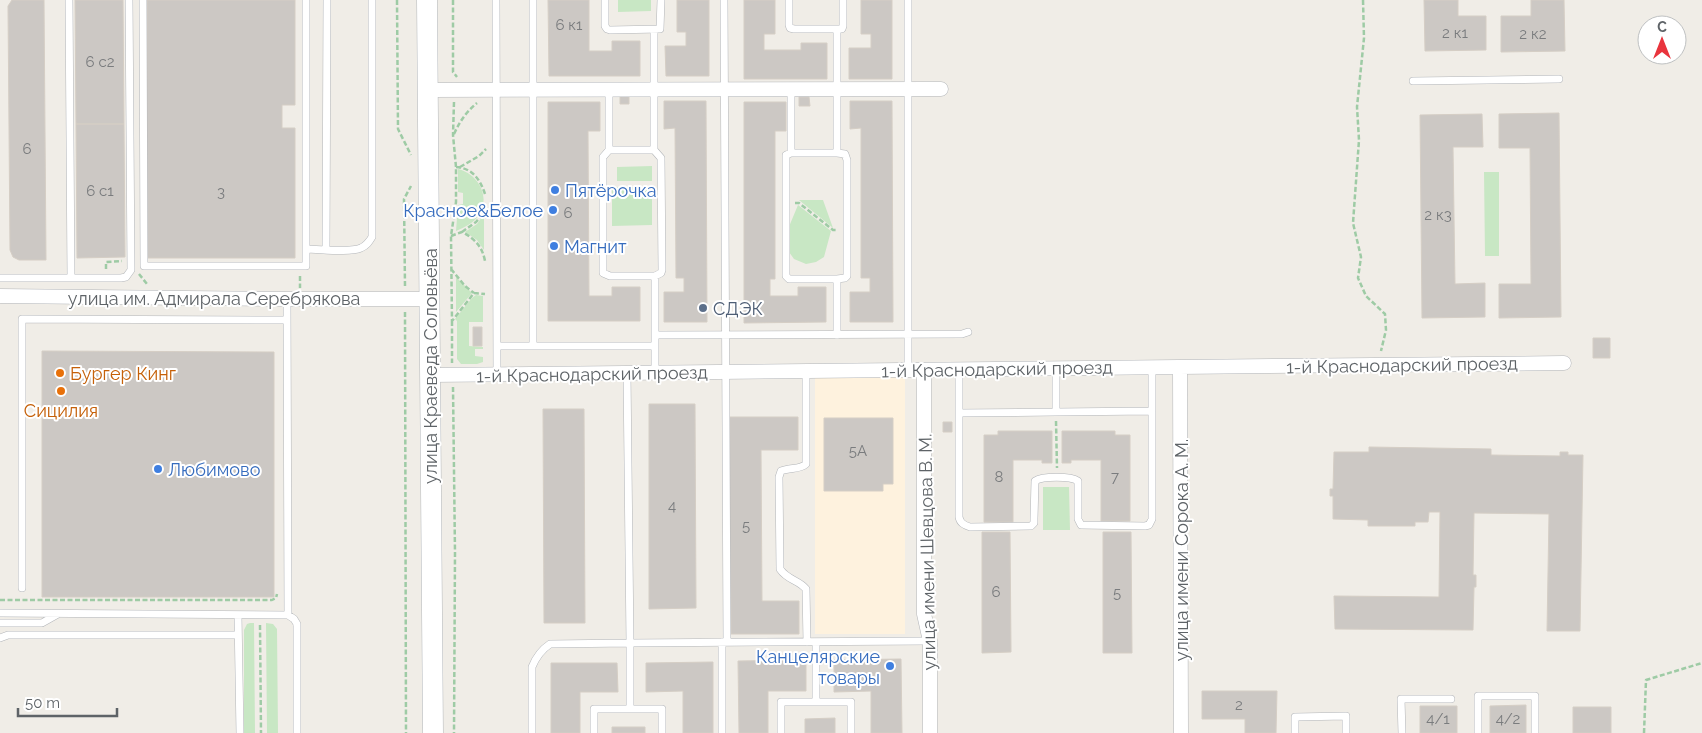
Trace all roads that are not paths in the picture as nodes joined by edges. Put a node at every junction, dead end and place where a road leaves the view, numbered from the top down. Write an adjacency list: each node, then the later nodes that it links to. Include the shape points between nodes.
1 (69, 0): 38 (lane)
2 (129, 0): 38 (lane, via 131,270 121,278)
3 (143, 0): 34 (lane, via 144,266 306,266)
4 (306, 0): 34 (lane)
5 (327, 0): 35 (lane)
6 (372, 0): 35 (lane, via 372,237 362,248)
7 (427, 0): 25 (main road, улица Краеведа Соловьёва)
8 (496, 0): 26 (lane)
9 (532, 0): 27 (lane)
10 (605, 0): 17 (lane, via 607,29)
11 (661, 0): 17 (lane, via 661,26)
12 (724, 0): 20 (lane)
13 (789, 0): 16 (lane, via 790,28)
14 (843, 0): 16 (lane, via 843,26)
15 (908, 0): 23 (lane)
16 (837, 29): 22 (lane)
17 (654, 30): 29 (lane)
18 (1559, 79): 19 (lane)
19 (1413, 81)
20 (724, 89): 21 (street); 29 (street); 46 (lane)
21 (791, 89): 22 (street); 32 (lane)
22 (837, 89): 23 (street); 33 (lane)
23 (908, 89): 24 (street); 48 (lane)
24 (941, 89)
25 (428, 90): 26 (street); 41 (main road, улица Краеведа Соловьёва)
26 (496, 90): 27 (street); 49 (lane)
27 (533, 90): 28 (street); 50 (lane)
28 (609, 90): 29 (street); 30 (lane)
29 (654, 90): 31 (lane)
30 (609, 150): 31 (lane); 36 (lane, via 603,160 604,273 610,276)
31 (654, 150): 36 (lane, via 661,158 662,187 662,270)
32 (791, 153): 33 (lane); 39 (lane, via 786,158 786,276 793,280)
33 (837, 153): 39 (lane, via 845,154 847,160 848,230 847,276)
34 (306, 249): 35 (lane)
35 (326, 249)
36 (655, 276): 45 (lane)
37 (0, 278): 38 (lane)
38 (70, 278)
39 (837, 280): 47 (lane)
40 (0, 296): 42 (street, улица им. Адмирала Серебрякова)
41 (429, 299): 42 (street, улица им. Адмирала Серебрякова); 63 (main road, улица Краеведа Соловьёва)
42 (287, 300): 43 (lane)
43 (287, 320): 68 (lane, via 22,320); 72 (lane)
44 (968, 332): 48 (lane)
45 (655, 335): 46 (lane); 51 (lane)
46 (725, 335): 47 (lane); 60 (lane)
47 (837, 335): 48 (lane)
48 (908, 335): 56 (lane)
49 (497, 346): 50 (lane); 64 (lane)
50 (533, 346): 51 (lane)
51 (655, 346): 62 (lane)
52 (1564, 363): 54 (street, 1-й Краснодарский проезд)
53 (1152, 368): 54 (street, 1-й Краснодарский проезд); 55 (street, 1-й Краснодарский проезд); 65 (lane)
54 (1180, 368): 94 (street, улица имени Сорока А. М.)
55 (1056, 369): 58 (street, 1-й Краснодарский проезд); 66 (lane)
56 (908, 370): 57 (street, 1-й Краснодарский проезд); 59 (street, 1-й Краснодарский проезд)
57 (924, 370): 58 (street, 1-й Краснодарский проезд); 76 (street, улица имени Шевцова В. М., via 924,614)
58 (959, 370): 67 (lane)
59 (806, 371): 60 (street, 1-й Краснодарский проезд); 78 (lane, via 806,464 801,468 781,471 779,477 780,569 806,589)
60 (725, 372): 62 (street, 1-й Краснодарский проезд); 77 (lane)
61 (627, 373): 62 (street, 1-й Краснодарский проезд); 64 (street, 1-й Краснодарский проезд); 80 (lane)
62 (655, 373)
63 (430, 375): 64 (street, 1-й Краснодарский проезд); 86 (main road, улица Краеведа Соловьёва)
64 (497, 375)
65 (1152, 411): 66 (lane); 67 (lane, via 1152,519 1149,525 1082,525 1078,519 1078,481 1072,478 1041,478 1035,481 1034,523 1030,526 970,527 964,525 959,517)
66 (1056, 412): 67 (lane)
67 (959, 413)
68 (22, 588)
69 (0, 613): 70 (lane)
70 (58, 614): 71 (lane); 73 (lane, via 42,623)
71 (238, 615): 72 (lane); 74 (lane)
72 (288, 615): 85 (lane, via 297,624)
73 (0, 623)
74 (238, 635): 75 (lane, via 8,635); 84 (lane)
75 (0, 638)
76 (930, 641): 79 (lane); 93 (street, улица имени Шевцова В. М.)
77 (724, 642): 78 (lane); 80 (lane); 90 (lane)
78 (807, 642): 79 (lane)
79 (816, 642): 82 (lane)
80 (630, 643): 83 (lane); 87 (lane, via 550,644 542,649 532,667)
81 (1451, 699): 97 (lane, via 1401,699)
82 (816, 702): 91 (lane, via 781,702); 92 (lane, via 851,702)
83 (630, 709): 88 (lane, via 594,710); 89 (lane, via 662,709)
84 (240, 733)
85 (297, 733)
86 (433, 733)
87 (532, 733)
88 (594, 733)
89 (662, 733)
90 (722, 733)
91 (781, 733)
92 (851, 733)
93 (930, 733)
94 (1181, 733)
95 (1295, 733): 96 (lane, via 1295,717 1346,716)
96 (1346, 733)
97 (1402, 733)
98 (1478, 733): 99 (lane, via 1478,696 1535,696)
99 (1535, 733)

